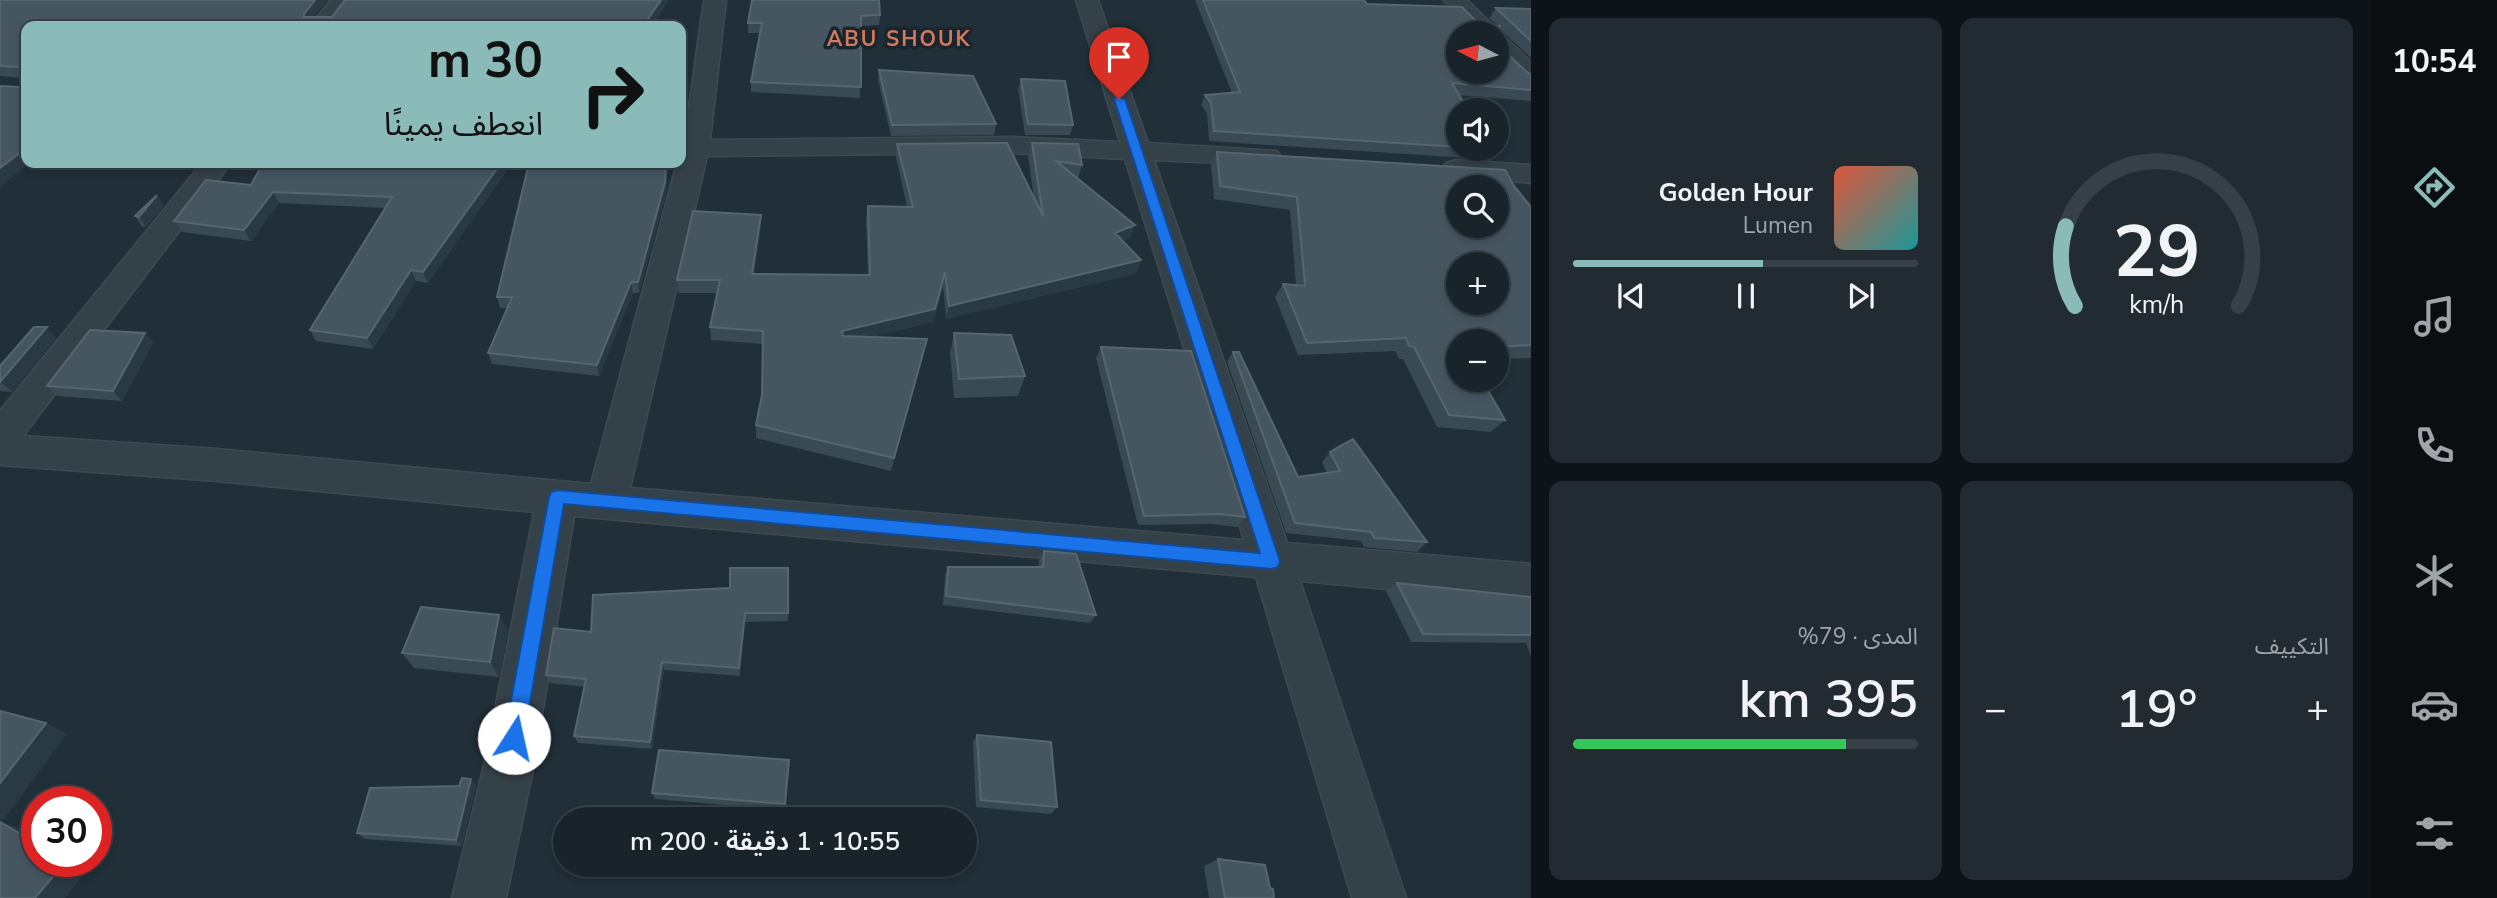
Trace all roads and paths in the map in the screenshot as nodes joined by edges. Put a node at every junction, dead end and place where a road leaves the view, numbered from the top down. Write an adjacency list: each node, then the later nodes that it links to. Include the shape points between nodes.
1 (343, 0): 5 (street)
2 (715, 0): 9 (street)
3 (1087, 0): 10 (street)
4 (1454, 0): 6 (street)
5 (327, 21)
6 (1476, 21)
7 (1509, 54): 8 (street)
8 (1531, 76)
9 (691, 133): 10 (street); 11 (street)
10 (1135, 149): 12 (street); 21 (street)
11 (686, 155)
12 (1288, 158)
13 (1424, 167): 16 (street)
14 (213, 168): 17 (street)
15 (683, 168): 20 (street)
16 (1531, 174)
17 (0, 438)
18 (0, 450): 19 (street, via 217,464)
19 (557, 497): 20 (street); 23 (street, via 509,765)
20 (607, 501): 21 (street)
21 (1272, 561): 22 (street); 24 (street)
22 (1531, 583)
23 (479, 898)
24 (1378, 898)

